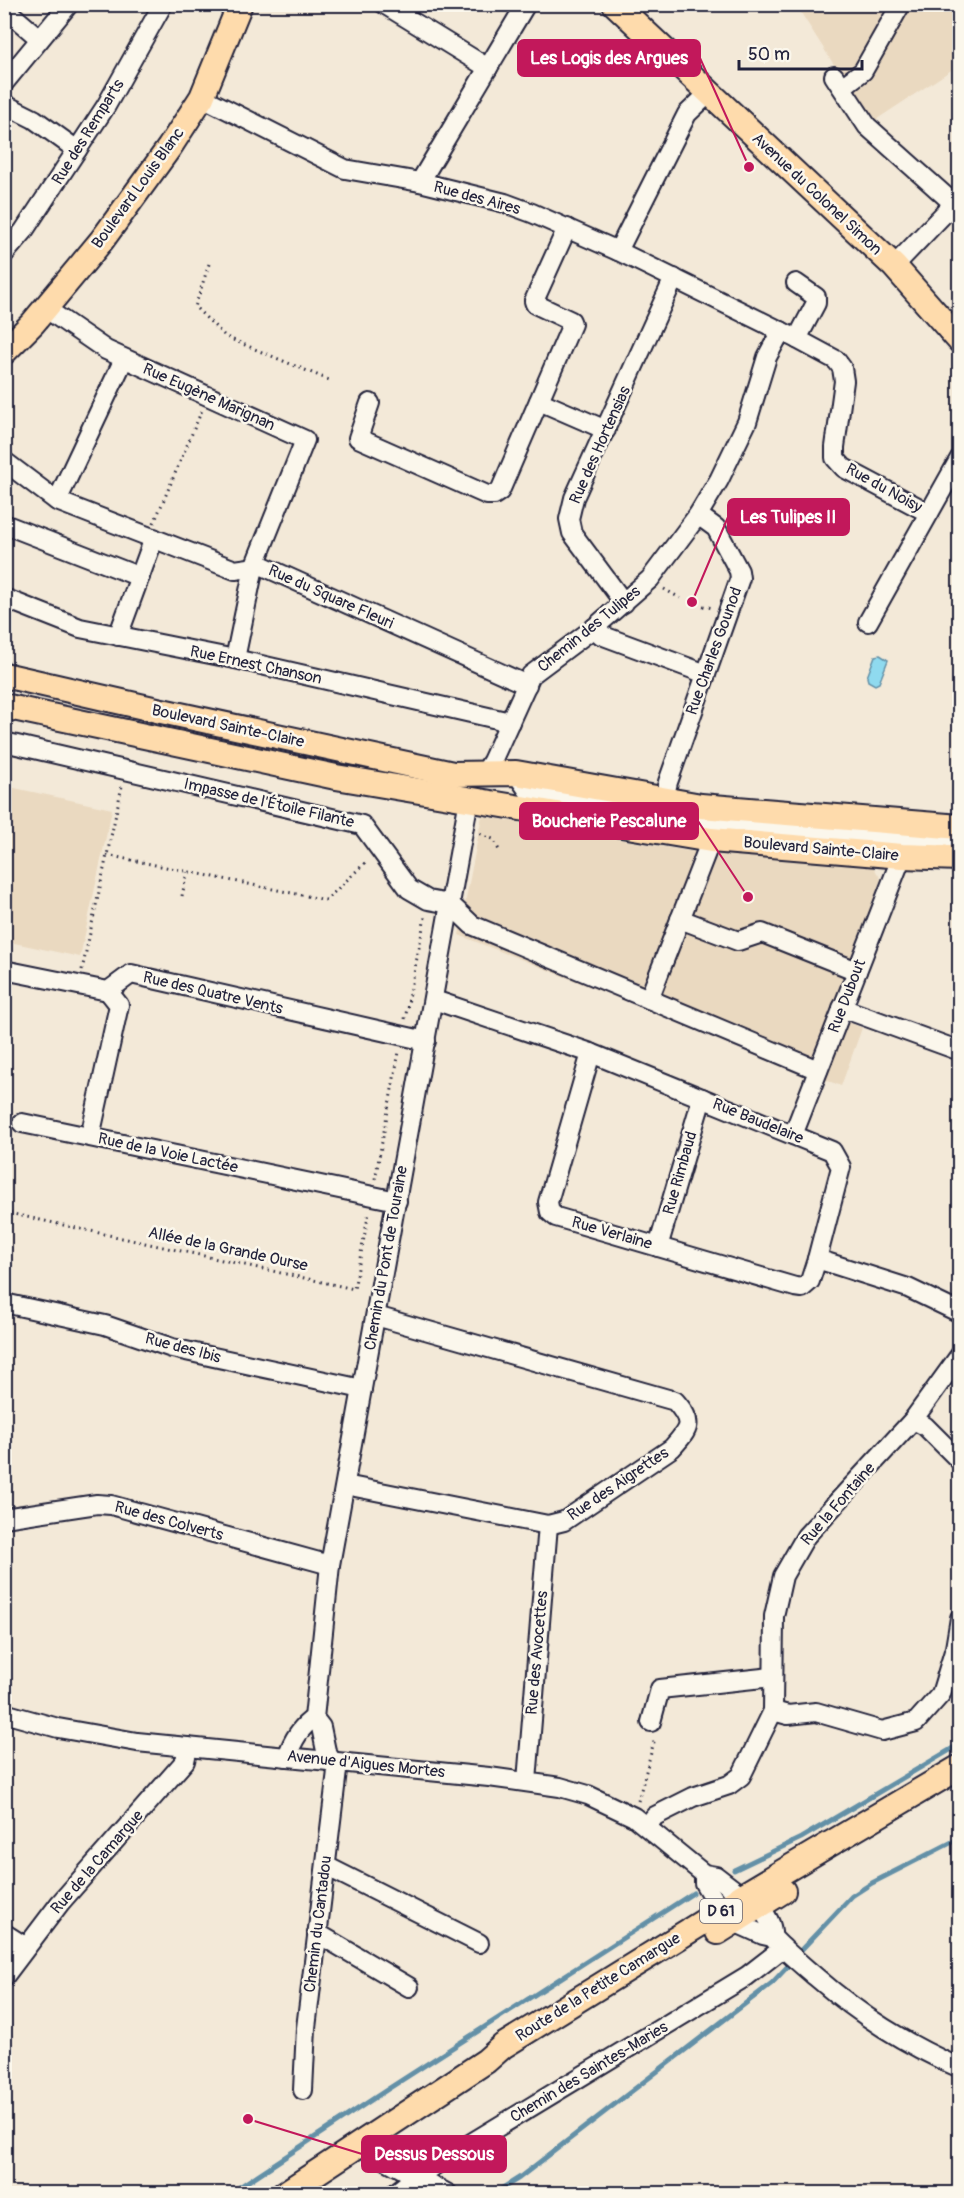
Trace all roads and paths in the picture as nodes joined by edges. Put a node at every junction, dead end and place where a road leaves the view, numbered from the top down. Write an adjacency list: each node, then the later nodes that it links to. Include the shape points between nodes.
1 (69, 4): 9 (street)
2 (164, 4): 15 (street, Rue des Remparts)
3 (384, 4): 10 (street)
4 (526, 4): 10 (street)
5 (615, 4): 12 (main road, Avenue du Colonel Simon)
6 (901, 4): 17 (street, via 863,71 838,82 867,126)
7 (235, 6): 13 (main road, Boulevard Louis Blanc)
8 (4, 8): 9 (street)
9 (40, 39): 11 (street)
10 (488, 68): 16 (street)
11 (4, 83)
12 (709, 93): 19 (street, via 687,114); 22 (main road, Avenue du Colonel Simon)
13 (202, 97): 16 (street, Rue des Aires, via 345,169); 25 (main road, Boulevard Louis Blanc, via 112,225)
14 (4, 104): 15 (street, via 34,119)
15 (77, 150): 20 (street, Rue des Remparts)
16 (420, 182): 18 (street, Rue des Aires, via 505,202)
17 (956, 200): 22 (street)
18 (567, 228): 19 (street, Rue des Aires); 32 (street, via 534,301 572,324)
19 (618, 251): 23 (street, Rue des Aires)
20 (4, 254)
21 (209, 264): 30 (path, via 195,307 226,337)
22 (894, 266): 27 (main road, Avenue du Colonel Simon)
23 (674, 278): 26 (street, Rue des Aires); 34 (street, Rue des Hortensias)
24 (796, 283): 26 (street, Chemin des Tulipes, via 816,297 816,303)
25 (45, 309): 28 (main road, Boulevard Louis Blanc); 29 (street)
26 (789, 335): 38 (street, Rue du Noisy, via 836,360 842,368 844,381 835,458 844,468); 39 (street, Chemin des Tulipes, via 767,357 747,422)
27 (960, 341)
28 (4, 352)
29 (124, 359): 31 (street, Rue Eugène Marignan); 37 (street, Rue Eugène Marignan)
30 (329, 380)
31 (208, 398): 41 (path); 42 (street, Rue Eugène Marignan, via 305,440)
32 (539, 400): 33 (street, via 500,491 494,495 358,438); 34 (street)
33 (370, 403)
34 (606, 430): 45 (street, Rue des Hortensias, via 574,498 569,519 572,533)
35 (960, 458): 38 (street, Rue du Noisy)
36 (4, 461): 37 (street, Rue du Square Fleuri)
37 (57, 501): 41 (street, Rue du Square Fleuri)
38 (929, 513): 46 (street)
39 (698, 515): 45 (street, Chemin des Tulipes, via 655,573); 50 (street, Rue Charles Gounod, via 716,528 740,571)
40 (4, 524): 43 (street)
41 (151, 537): 42 (street, Rue du Square Fleuri, via 235,570); 43 (street)
42 (254, 567): 49 (street); 52 (street, Rue du Square Fleuri, via 263,566)
43 (140, 577): 48 (street)
44 (4, 598): 48 (street, Rue Ernest Chanson, via 80,628)
45 (624, 603): 47 (street, Chemin des Tulipes)
46 (868, 621)
47 (594, 628): 50 (street, via 602,635); 52 (street, Chemin des Tulipes, via 531,675)
48 (118, 636): 49 (street, Rue Ernest Chanson)
49 (235, 659): 54 (street, Rue Ernest Chanson)
50 (706, 674): 60 (street, Rue Charles Gounod)
51 (4, 675): 59 (main road, Boulevard Sainte-Claire, via 168,713)
52 (527, 685): 54 (street, Chemin des Tulipes)
53 (4, 706): 59 (main road, Boulevard Sainte-Claire, via 336,777)
54 (510, 722): 57 (street, Chemin des Tulipes)
55 (4, 742): 56 (street, Impasse de l'Étoile Filante)
56 (125, 770): 65 (street, Impasse de l'Étoile Filante, via 362,825); 67 (path)
57 (485, 772): 58 (main road, Boulevard Sainte-Claire); 59 (main road, Boulevard Sainte-Claire)
58 (516, 773): 60 (main road, Boulevard Sainte-Claire); 64 (street, via 529,792 700,820)
59 (457, 790): 62 (street, Chemin du Pont de Touraine); 63 (main road, Boulevard Sainte-Claire)
60 (664, 799): 61 (main road, Boulevard Sainte-Claire, via 701,806)
61 (960, 827)
62 (464, 830): 66 (path, via 493,839); 72 (street, Chemin du Pont de Touraine)
63 (711, 840): 68 (main road, Boulevard Sainte-Claire); 73 (street)
64 (960, 841)
65 (379, 849): 70 (path, via 326,900); 72 (street, Impasse de l'Étoile Filante, via 409,889 428,900)
66 (499, 850)
67 (107, 855): 70 (path); 76 (path)
68 (902, 856): 69 (main road, Boulevard Sainte-Claire); 75 (street, Rue Dubout)
69 (960, 858)
70 (187, 872): 71 (path)
71 (182, 896)
72 (450, 904): 78 (street, via 472,925); 79 (street, Chemin du Pont de Touraine)
73 (680, 919): 75 (street, via 738,940 762,933); 78 (street)
74 (4, 970): 76 (street)
75 (857, 971): 80 (street, Rue Dubout)
76 (79, 985): 77 (street)
77 (108, 991): 81 (street, Rue des Quatre Vents, via 131,974); 88 (street, Rue de la Voie Lactée, via 119,1005)
78 (649, 999): 84 (street)
79 (433, 1002): 81 (street, Chemin du Pont de Touraine); 83 (street, Rue Baudelaire)
80 (843, 1008): 82 (street); 84 (street, Rue Dubout)
81 (426, 1041): 90 (street, Chemin du Pont de Touraine)
82 (960, 1051)
83 (591, 1053): 85 (street, Rue Baudelaire); 92 (street, Rue Verlaine, via 548,1202 550,1212)
84 (818, 1070): 87 (street, Rue Dubout)
85 (702, 1098): 87 (street, Rue Baudelaire); 92 (street, Rue Rimbaud)
86 (22, 1123): 88 (street)
87 (793, 1135): 93 (street, Rue Baudelaire, via 832,1151 841,1167)
88 (90, 1137): 89 (street, Rue de la Voie Lactée)
89 (372, 1196): 90 (street, Rue de la Voie Lactée); 91 (path, Allée de la Grande Ourse, via 354,1288)
90 (397, 1201): 96 (street, Chemin du Pont de Touraine)
91 (4, 1212)
92 (658, 1247): 93 (street, Rue Verlaine, via 802,1288 810,1281)
93 (817, 1259): 95 (street, via 908,1288)
94 (4, 1303): 98 (street, Rue des Ibis, via 105,1325 172,1348)
95 (960, 1313)
96 (376, 1316): 98 (street, Chemin du Pont de Touraine); 103 (street, Rue des Aigrettes, via 675,1401 687,1415 686,1433 672,1448 564,1521)
97 (960, 1355): 99 (street, Rue la Fontaine)
98 (362, 1389): 101 (street, Chemin du Pont de Touraine)
99 (913, 1420): 100 (street, via 925,1426); 106 (street, Rue la Fontaine, via 806,1536 783,1576 774,1616)
100 (960, 1461)
101 (345, 1485): 103 (street, Rue des Aigrettes); 104 (street, Chemin du Pont de Touraine)
102 (4, 1518): 104 (street, Rue des Colverts, via 111,1505)
103 (548, 1525): 115 (street, Rue des Avocettes)
104 (330, 1565): 109 (street, Chemin du Pont de Touraine)
105 (960, 1618): 107 (street, via 940,1695 916,1722 882,1731 816,1712 788,1715)
106 (772, 1677): 107 (street, Rue la Fontaine); 110 (street, via 660,1689)
107 (773, 1711): 117 (street, Rue la Fontaine, via 741,1776 729,1785)
108 (4, 1713): 111 (street, Avenue d'Aigues Mortes, via 92,1736)
109 (314, 1718): 112 (street, via 305,1724); 113 (street, Chemin du Pont de Touraine, via 321,1727)
110 (651, 1722): 117 (path, via 656,1740)
111 (188, 1747): 112 (street, Avenue d'Aigues Mortes); 126 (street, Rue de la Camargue, via 185,1761 60,1902)
112 (287, 1757): 113 (street, Avenue d'Aigues Mortes)
113 (331, 1761): 115 (street, Avenue d'Aigues Mortes); 118 (street, Chemin du Cantadou, via 337,1771)
114 (960, 1767): 120 (main road, Route de la Petite Camargue / D 61)
115 (527, 1781): 117 (street, Avenue d'Aigues Mortes, via 588,1795)
116 (960, 1783): 120 (main road, Route de la Petite Camargue / D 61)
117 (640, 1821): 119 (street, Avenue d'Aigues Mortes)
118 (326, 1866): 123 (street, Chemin du Cantadou); 124 (street)
119 (704, 1874): 120 (street, Avenue d'Aigues Mortes, via 716,1876); 121 (street, Avenue d'Aigues Mortes, via 704,1883)
120 (749, 1902): 121 (main road, Route de la Petite Camargue / D 61); 125 (street, via 762,1910)
121 (728, 1916): 125 (street); 131 (main road, Route de la Petite Camargue / D 61, via 510,2055 486,2061)
122 (4, 1933): 126 (street)
123 (317, 1934): 128 (street); 130 (street, Chemin du Cantadou)
124 (479, 1943)
125 (778, 1943): 129 (street, via 866,2018); 132 (street, Chemin des Saintes-Maries, via 747,1976)
126 (26, 1947): 127 (street, Rue de la Camargue)
127 (4, 1977)
128 (410, 1987)
129 (960, 2068)
130 (303, 2090)
131 (357, 2144): 132 (street); 133 (main road, Route de la Petite Camargue / D 61)
132 (417, 2176): 134 (street, Chemin des Saintes-Maries); 135 (street)
133 (284, 2193)
134 (394, 2193)
135 (448, 2193)

